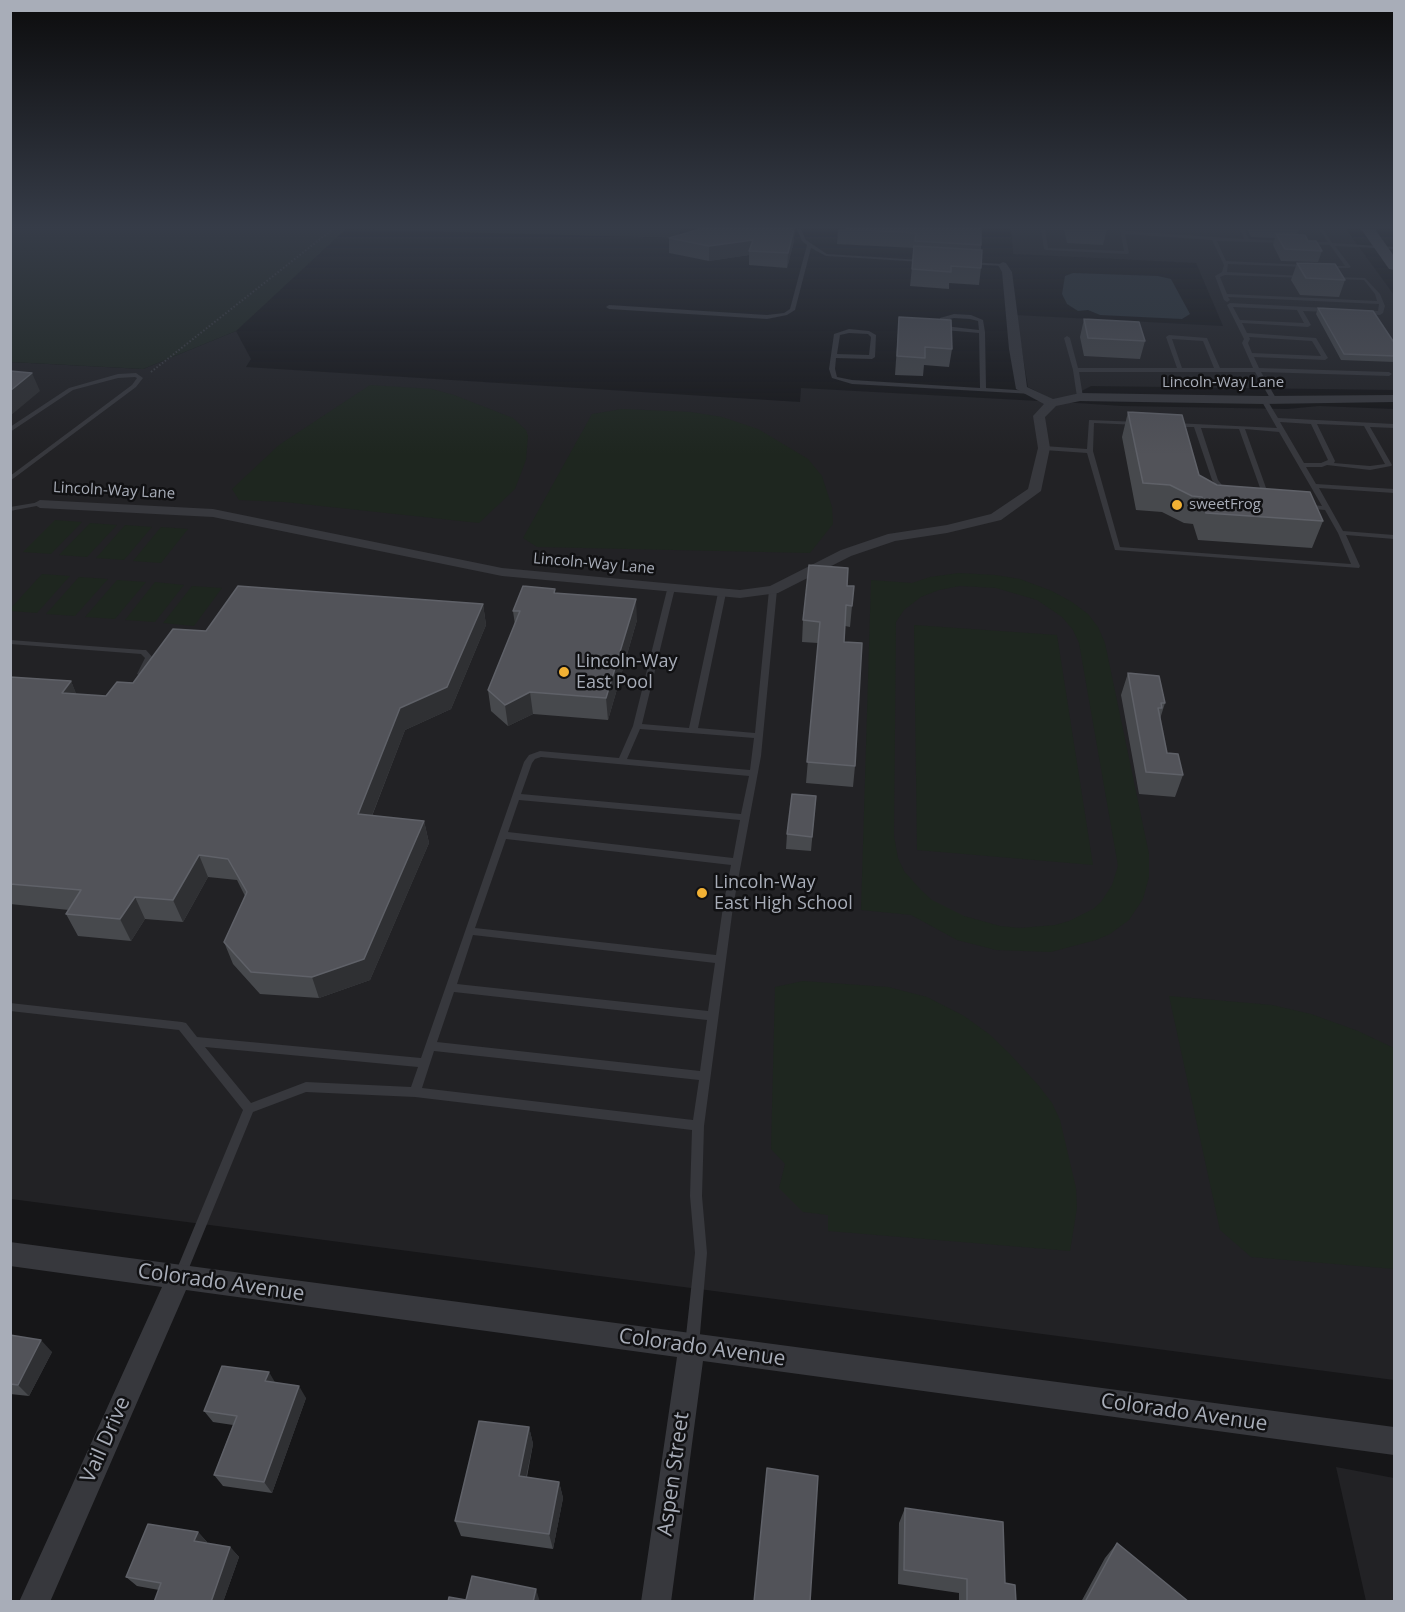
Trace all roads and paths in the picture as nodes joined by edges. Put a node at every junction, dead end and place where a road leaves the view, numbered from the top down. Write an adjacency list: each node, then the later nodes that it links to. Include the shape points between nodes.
1 (238, 304): 21 (path)
2 (794, 304): 6 (lane, via 785,315 767,317)
3 (1010, 304): 23 (street, via 1022,389)
4 (1381, 304): 9 (lane, via 1380,313)
5 (1230, 305): 7 (lane); 10 (lane)
6 (609, 307)
7 (1299, 309): 8 (lane); 10 (lane, via 1308,325)
8 (1339, 311)
9 (1359, 312)
10 (1238, 321): 12 (lane)
11 (982, 332): 11 (lane, via 978,318 942,319 944,328); 22 (lane)
12 (1245, 335): 14 (lane); 14 (lane, via 1314,339 1325,358)
13 (1067, 338): 16 (lane)
14 (1251, 355): 19 (lane)
15 (834, 356): 15 (lane, via 837,334 860,332 874,336 872,357); 22 (lane, via 832,374 842,380)
16 (1076, 370): 17 (lane); 24 (lane)
17 (1180, 370): 18 (lane); 18 (lane, via 1169,338 1205,339)
18 (1218, 370): 19 (lane)
19 (1257, 370): 20 (lane); 26 (lane)
20 (1389, 374)
21 (140, 378): 36 (lane, via 118,376 71,389); 42 (lane)
22 (983, 390): 23 (lane)
23 (1031, 393): 27 (street)
24 (1080, 397): 26 (street, Lincoln-Way Lane); 27 (street, Lincoln-Way Lane)
25 (1395, 399): 26 (street, Lincoln-Way Lane)
26 (1269, 400): 28 (lane)
27 (1052, 403): 38 (street, Lincoln-Way Lane, via 1039,416)
28 (1275, 420): 29 (lane); 37 (lane)
29 (1313, 422): 32 (lane); 40 (lane, via 1332,461)
30 (1150, 424): 39 (lane, via 1091,421)
31 (1161, 424): 33 (lane)
32 (1366, 425): 34 (lane); 40 (lane, via 1389,465 1370,468)
33 (1197, 426): 35 (lane); 47 (lane, via 1215,480 1223,492)
34 (1395, 426)
35 (1241, 427): 37 (lane); 48 (lane, via 1269,504)
36 (10, 430)
37 (1280, 430): 41 (lane)
38 (1044, 448): 39 (lane); 56 (street, Lincoln-Way Lane, via 1034,491 996,517 893,537 846,553)
39 (1090, 451): 53 (lane, via 1117,549 1356,566)
40 (1329, 464): 41 (lane)
41 (1302, 465): 45 (lane)
42 (19, 471): 43 (lane); 44 (lane)
43 (10, 473)
44 (10, 479)
45 (1314, 486): 46 (lane); 51 (lane)
46 (1395, 491)
47 (1233, 496)
48 (1260, 503)
49 (40, 504): 52 (lane); 55 (street, Lincoln-Way Lane, via 213,513 502,572)
50 (1292, 506): 51 (lane)
51 (1327, 508): 53 (lane)
52 (10, 509)
53 (1341, 533): 54 (lane)
54 (1395, 537)
55 (671, 588): 57 (street, Lincoln-Way Lane); 60 (lane)
56 (773, 590): 57 (street, Lincoln-Way Lane); 62 (lane)
57 (722, 593): 61 (lane)
58 (10, 642): 59 (lane, via 143,652 149,658)
59 (133, 685)
60 (637, 726): 61 (lane); 63 (lane)
61 (693, 730): 62 (lane)
62 (759, 736): 64 (lane)
63 (622, 761): 64 (lane); 65 (lane, via 540,754 528,762)
64 (752, 773): 66 (lane)
65 (516, 797): 66 (lane); 67 (lane)
66 (744, 817): 68 (lane)
67 (502, 835): 68 (lane); 69 (lane)
68 (736, 861): 70 (lane)
69 (469, 931): 70 (lane); 71 (lane)
70 (721, 960): 73 (lane)
71 (450, 987): 73 (lane); 75 (lane)
72 (10, 1008): 74 (lane, via 182,1026)
73 (713, 1016): 77 (lane)
74 (194, 1041): 76 (lane); 79 (lane)
75 (431, 1046): 76 (lane); 77 (lane)
76 (425, 1063): 78 (lane)
77 (705, 1076): 80 (lane)
78 (415, 1092): 79 (lane, via 306,1087); 80 (lane)
79 (249, 1109): 82 (lane)
80 (698, 1126): 83 (lane, via 696,1196 701,1253)
81 (10, 1254): 82 (street, Colorado Avenue)
82 (179, 1278): 83 (street, Colorado Avenue); 85 (street, Vail Drive)
83 (692, 1347): 84 (street, Colorado Avenue); 86 (street, Aspen Street)
84 (1395, 1441)
85 (34, 1602)
86 (656, 1602)

